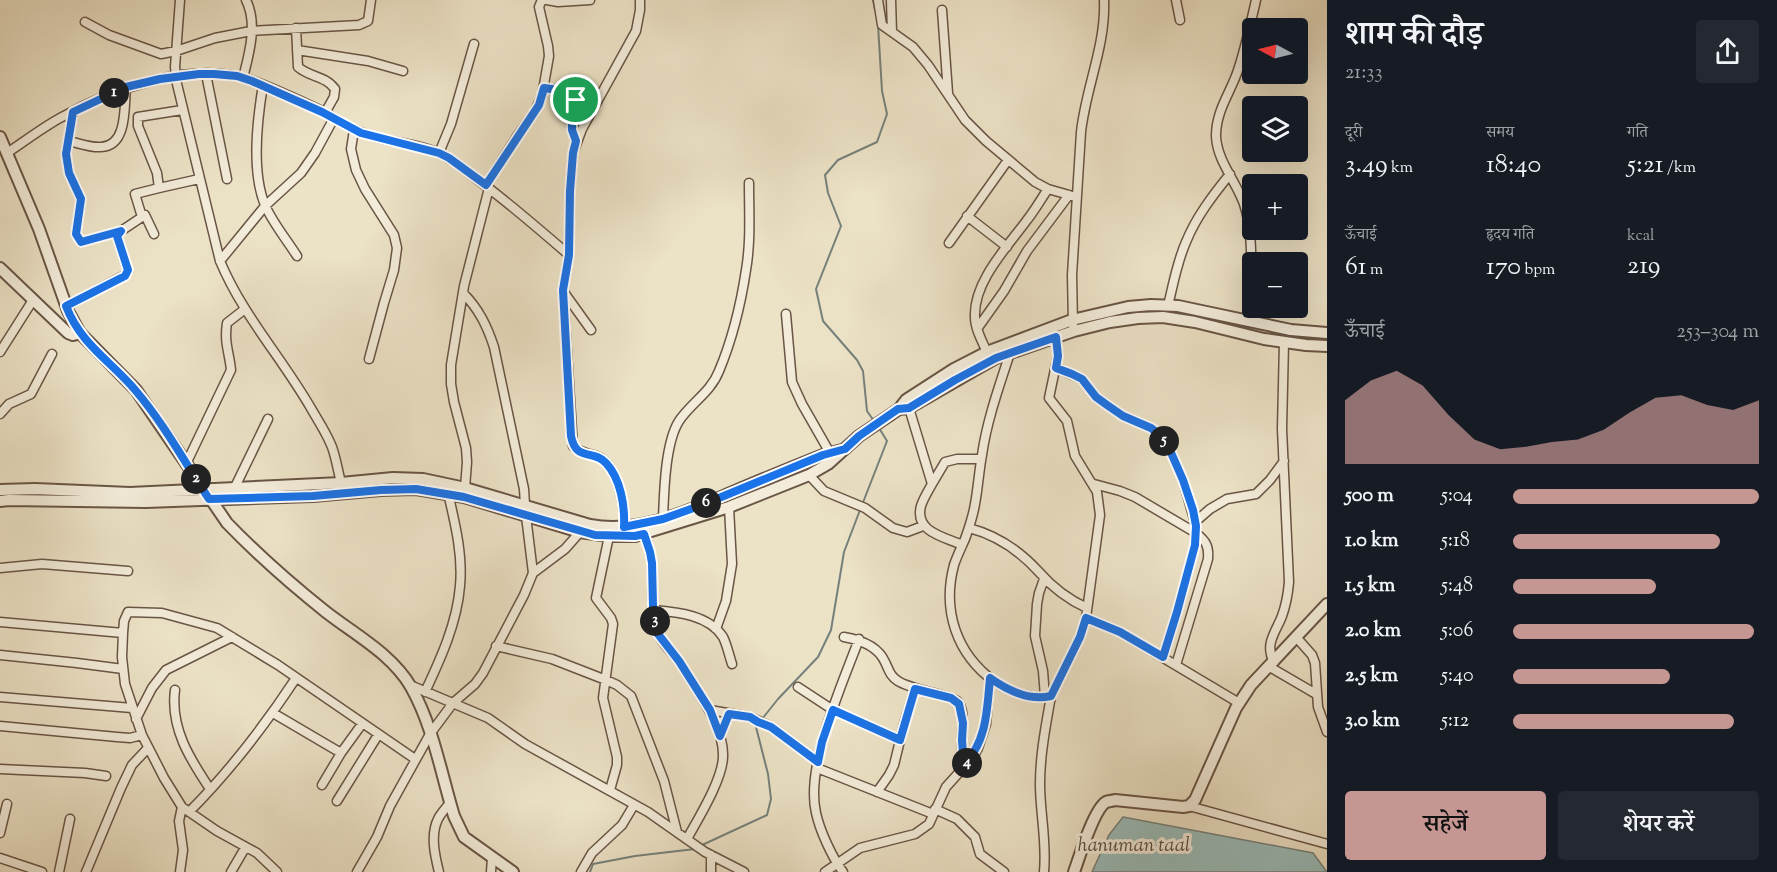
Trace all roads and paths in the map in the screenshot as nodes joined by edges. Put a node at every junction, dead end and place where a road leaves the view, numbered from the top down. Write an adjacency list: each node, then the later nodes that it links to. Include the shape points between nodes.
1 (180, 0): 21 (street)
2 (246, 0): 17 (street)
3 (371, 0): 16 (street, via 365,23)
4 (590, 0): 12 (street)
5 (640, 0): 37 (street, via 636,31)
6 (878, 0): 18 (street, via 882,25)
7 (891, 0): 18 (street)
8 (1104, 0): 48 (street, via 1104,23 1083,111)
9 (1176, 0): 14 (street)
10 (1256, 0): 41 (street, via 1239,68 1221,107 1216,135)
11 (543, 1): 12 (street); 28 (street, via 539,7 549,56)
12 (558, 1)
13 (942, 10): 29 (street)
14 (1180, 20)
15 (85, 22): 21 (street, via 161,54)
16 (296, 28): 17 (street); 20 (street)
17 (251, 31): 21 (street); 25 (street)
18 (892, 32): 29 (street, via 913,47)
19 (474, 44): 39 (street)
20 (297, 50): 22 (street); 32 (street, via 300,70 326,80 334,88 334,98)
21 (176, 51): 24 (street)
22 (403, 71)
23 (206, 74): 24 (street); 25 (street); 43 (street)
24 (176, 77): 27 (street); 30 (street)
25 (243, 78): 26 (street)
26 (264, 85): 32 (street); 49 (street, via 258,163)
27 (126, 87): 31 (street); 36 (street, via 123,123 111,145)
28 (544, 88): 37 (street, via 568,90 576,95 572,120); 45 (street, via 539,105)
29 (949, 96): 40 (street, via 965,120)
30 (182, 110): 42 (street); 46 (street, via 138,117)
31 (73, 112): 36 (street); 38 (street)
32 (325, 113): 33 (street)
33 (334, 118): 34 (street); 49 (street, via 301,173)
34 (354, 130): 39 (street); 82 (street, via 351,149 356,170 394,235 397,248)
35 (0, 137): 38 (street)
36 (69, 141): 52 (street, via 69,173 81,199 76,234 81,242)
37 (576, 141): 57 (street)
38 (7, 153): 64 (street)
39 (439, 153): 45 (street)
40 (1008, 160): 47 (street); 50 (street)
41 (1230, 174): 56 (street, via 1245,207); 65 (street, via 1199,216 1186,242)
42 (199, 178): 46 (street); 59 (street)
43 (227, 179)
44 (749, 183): 104 (street, via 746,269 734,327 718,373 679,421 674,433 666,468)
45 (488, 187): 57 (street); 62 (street)
46 (159, 188): 51 (street, via 135,194)
47 (1048, 189): 48 (street); 55 (street)
48 (1072, 196): 70 (street); 71 (street, via 1028,251)
49 (265, 206): 58 (street); 59 (street)
50 (967, 216): 54 (street); 55 (street)
51 (142, 217): 52 (street); 53 (street, via 145,215)
52 (121, 231): 64 (street, via 117,236 128,270 125,276)
53 (154, 234)
54 (949, 243)
55 (1007, 247): 71 (street, via 981,289 975,317)
56 (1251, 252)
57 (569, 255): 61 (street)
58 (297, 256)
59 (220, 261): 66 (street)
60 (0, 268): 63 (street)
61 (563, 290): 72 (street); 107 (street, via 573,446 606,463 621,495)
62 (463, 293): 97 (street, via 451,384 466,448); 103 (street, via 486,325 494,347)
63 (33, 300): 73 (street, via 68,333); 78 (street)
64 (66, 306): 73 (street)
65 (1168, 306): 69 (street); 70 (street, via 1128,307)
66 (245, 309): 91 (street, via 226,323 225,346 231,370); 93 (street, via 326,435)
67 (786, 314): 88 (street, via 792,382)
68 (1252, 318): 69 (street)
69 (1251, 322): 74 (street)
70 (1073, 326): 75 (street); 76 (street, via 1163,317); 79 (street)
71 (977, 329): 79 (street)
72 (591, 330)
73 (80, 333): 91 (street, via 135,390)
74 (1327, 333)
75 (1056, 337): 80 (street); 83 (street)
76 (1284, 342): 77 (street); 90 (street)
77 (1327, 346)
78 (0, 352)
79 (987, 352): 84 (street, via 906,400)
80 (1010, 353): 84 (street); 89 (street)
81 (52, 354): 85 (street, via 31,394 9,404)
82 (369, 359)
83 (1056, 368): 95 (street, via 1049,398 1067,421 1075,456); 105 (street, via 1082,379 1107,405 1160,435 1183,480)
84 (904, 409): 87 (street); 94 (street)
85 (0, 414)
86 (268, 419): 96 (street)
87 (845, 449): 88 (street); 92 (street)
88 (830, 453): 104 (street)
89 (981, 459): 94 (street, via 945,462); 108 (street)
90 (1284, 461): 105 (street, via 1256,494 1227,498); 134 (street, via 1289,582 1282,617 1270,642)
91 (186, 464): 99 (street)
92 (809, 475): 102 (street); 106 (street, via 824,491 865,508 893,528 907,532)
93 (341, 483): 96 (street); 97 (street, via 423,479)
94 (932, 484): 106 (street, via 921,507)
95 (1094, 484): 110 (street, via 1135,497); 119 (street, via 1100,515)
96 (234, 487): 99 (street)
97 (465, 488): 103 (street)
98 (0, 490): 99 (street)
99 (206, 494): 100 (street, via 313,496 416,489); 101 (street, via 146,502); 139 (street, via 243,539 325,611 396,666)
100 (448, 494): 103 (street); 143 (street, via 457,530 461,583 444,651)
101 (0, 501)
102 (729, 507): 111 (street); 123 (street, via 732,564 726,601)
103 (525, 510): 107 (street, via 590,525); 109 (street); 116 (street)
104 (663, 519): 107 (street)
105 (1195, 522): 110 (street)
106 (923, 526): 113 (street)
107 (624, 527)
108 (969, 528): 113 (street); 117 (street, via 1008,545)
109 (580, 532): 112 (street); 116 (street)
110 (1196, 533): 131 (street); 133 (street, via 1207,545 1209,559)
111 (644, 534): 112 (street); 120 (street, via 652,563)
112 (609, 536): 138 (street, via 596,592 612,624)
113 (963, 545): 137 (street, via 954,564 950,588 955,633 975,664)
114 (0, 568): 115 (street, via 42,564)
115 (128, 571)
116 (533, 573): 129 (street)
117 (1044, 579): 119 (street); 145 (street, via 1037,604 1035,636)
118 (1327, 604): 127 (street)
119 (1087, 608): 121 (street)
120 (654, 610): 123 (street, via 686,614); 150 (street, via 658,634)
121 (1086, 618): 131 (street); 145 (street)
122 (0, 622): 124 (street)
123 (716, 629): 132 (street)
124 (123, 633): 125 (street, via 128,612 137,611 197,621); 135 (street)
125 (232, 637): 136 (street); 154 (street, via 166,670)
126 (844, 637): 128 (street)
127 (1296, 637): 134 (street); 144 (street, via 1315,663)
128 (859, 639): 141 (street, via 877,651 895,680); 151 (street)
129 (496, 646): 138 (street, via 552,659); 147 (street, via 475,684)
130 (0, 655): 135 (street)
131 (1163, 657): 133 (street)
132 (732, 664)
133 (1176, 665): 148 (street)
134 (1270, 665): 144 (street); 148 (street)
135 (123, 669): 149 (street)
136 (296, 678): 152 (street); 155 (street)
137 (990, 678): 145 (street, via 1015,692); 167 (street, via 986,724 978,748)
138 (606, 680): 172 (street, via 603,698 617,757); 182 (street, via 631,696 664,781)
139 (410, 685): 143 (street); 158 (street)
140 (798, 687): 151 (street)
141 (915, 689): 162 (street); 167 (street, via 951,698 959,704)
142 (175, 690): 171 (street, via 175,714 182,739)
143 (425, 692): 147 (street)
144 (1316, 694): 157 (street)
145 (1048, 696): 207 (street, via 1040,764)
146 (0, 697): 149 (street)
147 (453, 703): 158 (street); 172 (street, via 488,718 525,744)
148 (1239, 703): 178 (street)
149 (132, 708): 154 (street)
150 (710, 710): 153 (street); 161 (street)
151 (833, 710): 162 (street); 166 (street)
152 (273, 713): 164 (street); 171 (street)
153 (729, 714): 161 (street); 166 (street, via 750,717 771,727)
154 (136, 718): 159 (street)
155 (362, 724): 160 (street); 164 (street)
156 (0, 726): 159 (street, via 130,738)
157 (1327, 732)
158 (430, 734): 165 (street); 175 (street)
159 (142, 735): 163 (street)
160 (378, 735): 165 (street); 174 (street)
161 (720, 736): 184 (street, via 722,766)
162 (900, 740): 173 (street, via 889,775)
163 (148, 748): 179 (street); 193 (street, via 132,765 120,788)
164 (341, 753): 170 (street)
165 (415, 759): 197 (street)
166 (818, 765): 173 (street); 190 (street, via 816,813)
167 (964, 765): 180 (street, via 946,787)
168 (0, 769): 169 (street)
169 (106, 776)
170 (322, 785)
171 (210, 789): 179 (street)
172 (610, 790): 177 (street)
173 (877, 792): 180 (street)
174 (337, 801)
175 (450, 803): 189 (street, via 464,837); 198 (street, via 438,820 435,834)
176 (7, 804): 183 (street)
177 (634, 805): 182 (street); 201 (street, via 622,825 592,853)
178 (1189, 806): 185 (street); 208 (street, via 1106,802 1094,819)
179 (185, 810): 186 (street); 194 (street, via 179,821 183,850)
180 (934, 812): 190 (street, via 929,824 915,834 860,848); 206 (street, via 957,819 975,837 980,854)
181 (70, 819): 192 (street)
182 (677, 832): 184 (street)
183 (0, 833)
184 (689, 841): 187 (street)
185 (1327, 844)
186 (245, 848): 195 (street); 196 (street)
187 (708, 854): 202 (street); 203 (street)
188 (0, 858): 191 (street)
189 (492, 858): 199 (street); 200 (street)
190 (837, 864): 204 (street); 205 (street)
191 (42, 872)
192 (59, 872)
193 (86, 872)
194 (180, 872)
195 (231, 872)
196 (278, 872)
197 (358, 872)
198 (439, 872)
199 (491, 872)
200 (513, 872)
201 (581, 872)
202 (711, 872)
203 (744, 872)
204 (825, 872)
205 (843, 872)
206 (1004, 872)
207 (1044, 872)
208 (1074, 872)

